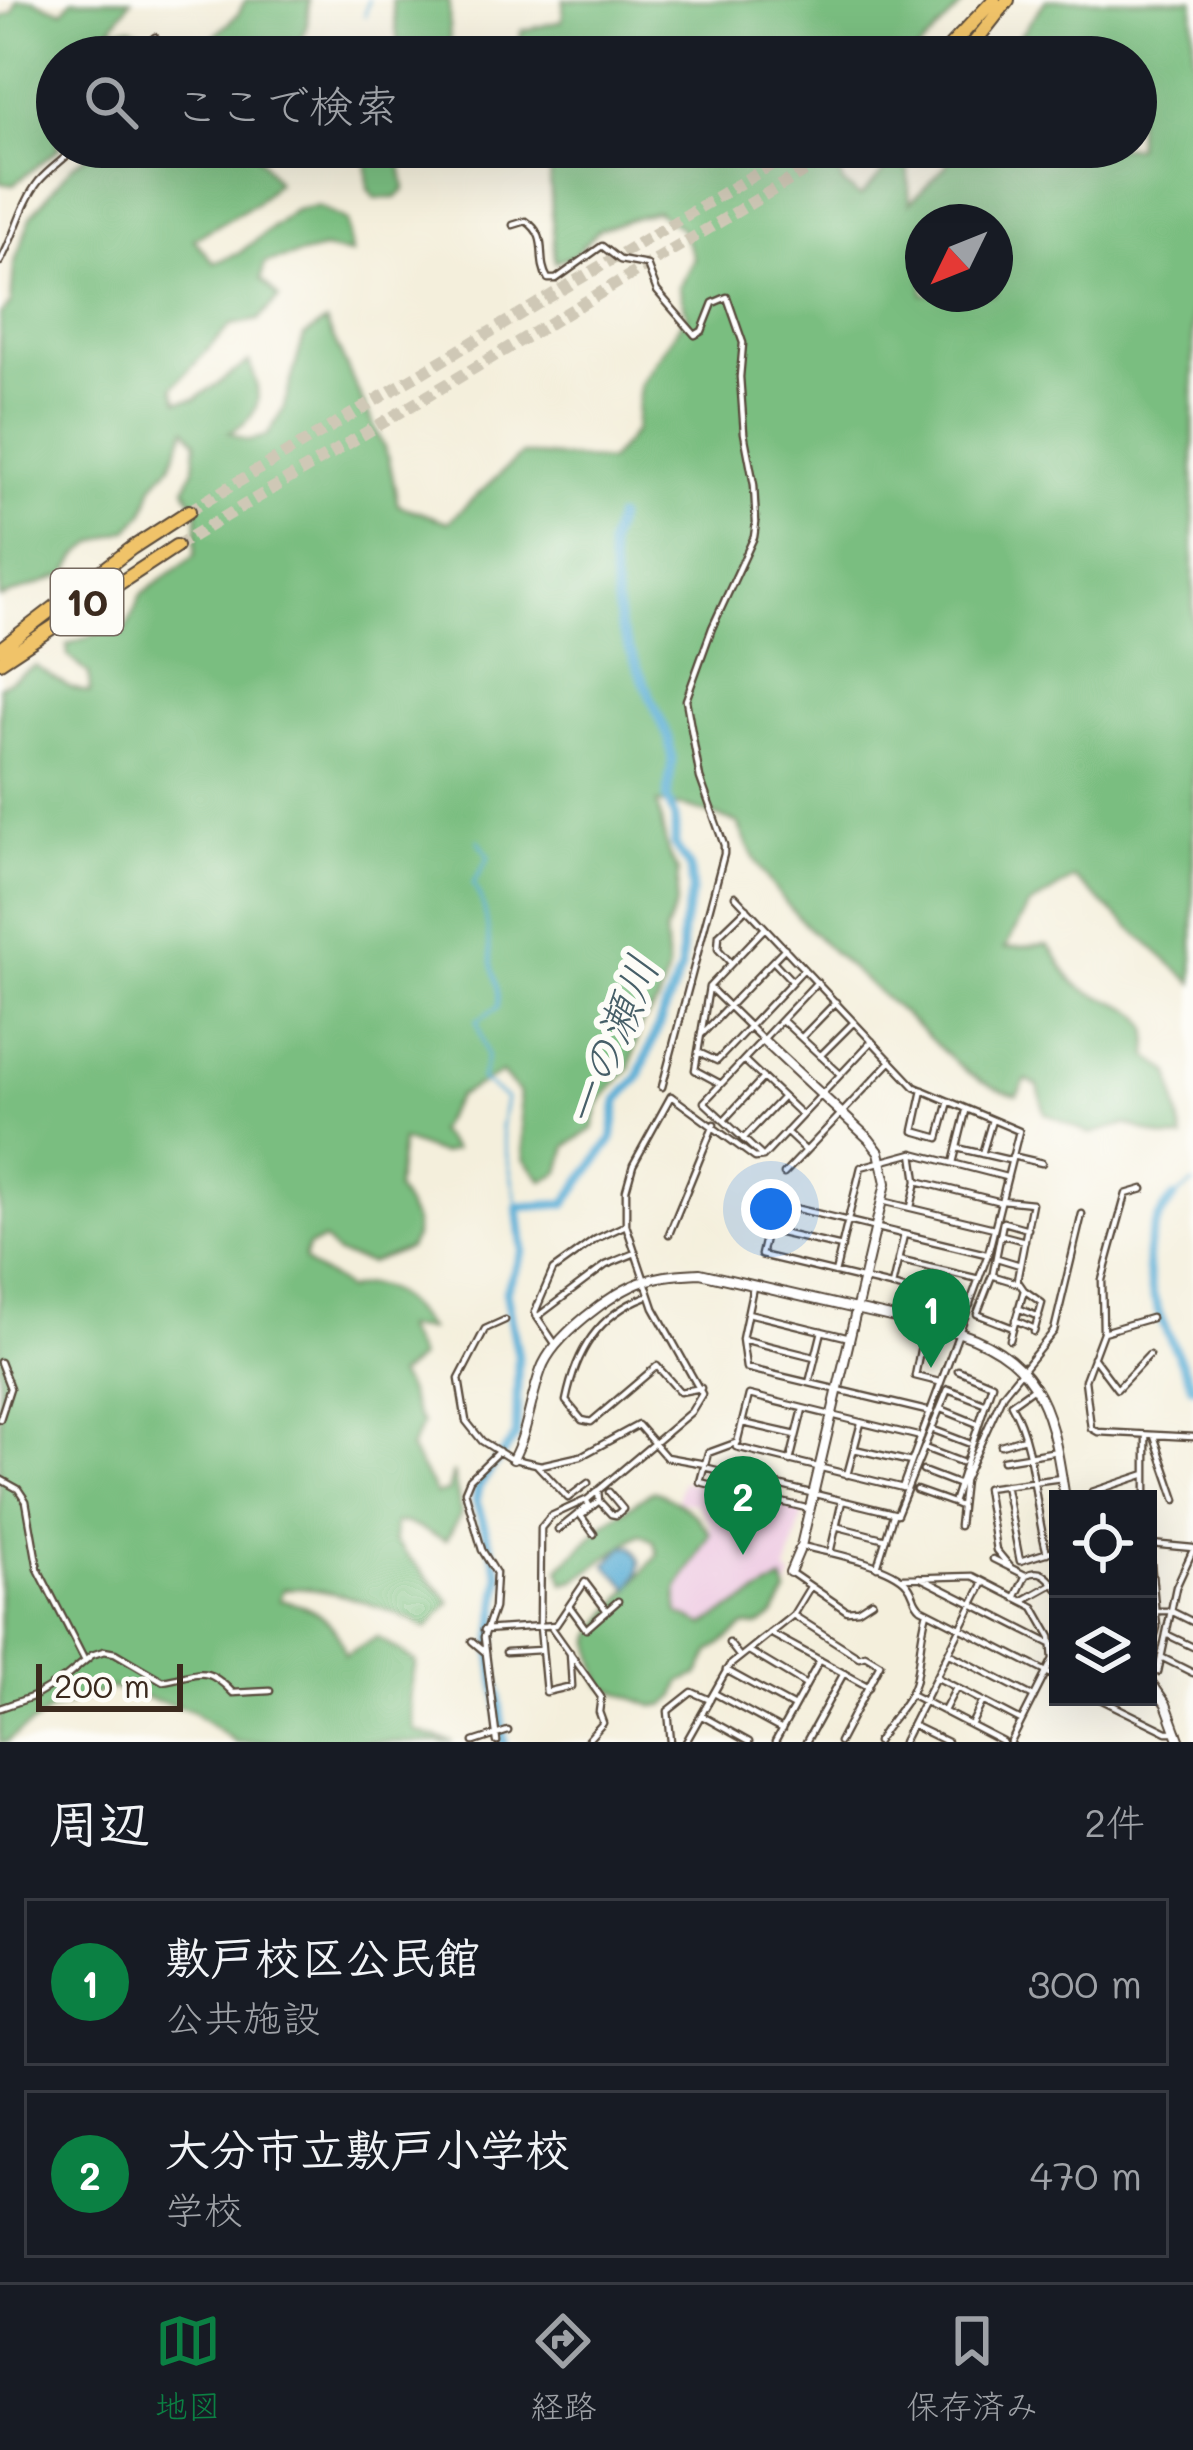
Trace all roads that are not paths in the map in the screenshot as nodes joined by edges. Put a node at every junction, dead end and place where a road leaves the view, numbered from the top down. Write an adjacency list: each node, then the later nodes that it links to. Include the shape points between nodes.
1 (994, 0): 3 (highway)
2 (1008, 0): 4 (highway)
3 (960, 36)
4 (980, 36)
5 (53, 168): 7 (street, via 27,199)
6 (513, 224): 38 (street, via 526,221 540,233 548,279 602,246 647,265 695,334 713,303 727,297 743,343 754,537 686,700 724,854)
7 (0, 262)
8 (189, 512): 10 (highway, 10)
9 (176, 546): 11 (highway, 10)
10 (0, 649)
11 (0, 662)
12 (735, 896): 13 (street)
13 (746, 908): 14 (street); 17 (street, via 719,935 718,949)
14 (765, 928): 15 (street); 17 (street)
15 (785, 949): 16 (street); 18 (street)
16 (773, 961): 19 (street); 23 (street)
17 (731, 963): 21 (street)
18 (804, 969): 19 (street); 20 (street)
19 (792, 981): 26 (street)
20 (817, 982): 22 (street); 24 (street)
21 (709, 987): 23 (street); 27 (street)
22 (836, 1002): 25 (street); 28 (street)
23 (728, 1007): 26 (street); 27 (street)
24 (782, 1020): 28 (street); 29 (street)
25 (854, 1022): 30 (street); 32 (street)
26 (749, 1026): 29 (street); 31 (street, via 716,1061)
27 (702, 1034): 31 (street)
28 (802, 1038): 32 (street)
29 (763, 1040): 33 (street); 40 (street)
30 (872, 1041): 34 (street); 35 (street)
31 (698, 1052): 37 (street, via 695,1070)
32 (820, 1056): 35 (street)
33 (744, 1060): 36 (street); 37 (street)
34 (891, 1061): 39 (street); 44 (street)
35 (840, 1075): 40 (street)
36 (763, 1078): 41 (street); 46 (street)
37 (721, 1084): 46 (street, via 704,1102)
38 (662, 1088)
39 (923, 1090): 42 (street); 42 (street, via 914,1131 939,1138)
40 (821, 1095): 44 (street); 45 (street)
41 (783, 1096): 45 (street); 50 (street)
42 (949, 1101): 43 (street)
43 (966, 1109): 47 (street); 51 (street)
44 (841, 1113): 52 (street); 57 (street)
45 (802, 1115): 49 (street)
46 (724, 1120): 50 (street)
47 (992, 1120): 54 (street); 56 (street, via 1018,1131)
48 (714, 1124): 55 (street); 69 (street, via 671,1096 633,1165); 74 (street)
49 (786, 1132): 52 (street); 55 (street)
50 (743, 1139): 55 (street)
51 (957, 1148): 54 (street); 58 (street)
52 (806, 1150): 60 (street)
53 (913, 1153): 57 (street); 58 (street); 62 (street)
54 (982, 1154): 56 (street)
55 (763, 1157)
56 (1011, 1158): 59 (street); 61 (street)
57 (882, 1161): 65 (street); 68 (street, via 861,1167)
58 (953, 1163): 61 (street)
59 (1042, 1163)
60 (784, 1174)
61 (1007, 1177): 64 (street)
62 (916, 1181): 64 (street); 66 (street)
63 (1143, 1190): 103 (street, via 1131,1190 1123,1202 1102,1280)
64 (1001, 1200): 72 (street, via 1032,1203); 73 (street)
65 (883, 1201): 66 (street); 70 (street)
66 (910, 1208): 73 (street)
67 (1082, 1214): 114 (street, via 1054,1331)
68 (848, 1221): 70 (street); 71 (street, via 773,1203); 77 (street)
69 (626, 1225): 78 (street); 96 (street, via 553,1270)
70 (876, 1228): 75 (street); 84 (street)
71 (767, 1229): 77 (street); 82 (street, via 761,1255)
72 (1028, 1229): 73 (street, via 1003,1222); 76 (street)
73 (997, 1231): 76 (street); 79 (street)
74 (669, 1234)
75 (904, 1234): 79 (street); 80 (street)
76 (1025, 1241): 81 (street)
77 (842, 1247): 82 (street)
78 (633, 1254): 86 (street); 96 (street, via 606,1264)
79 (991, 1256): 81 (street); 83 (street); 85 (street)
80 (898, 1260): 85 (street); 88 (street)
81 (1020, 1264): 87 (street)
82 (836, 1273): 84 (street)
83 (992, 1276): 87 (street); 100 (street, via 977,1317)
84 (864, 1280): 88 (street); 93 (street)
85 (979, 1280): 92 (street)
86 (644, 1281): 91 (street); 93 (street, via 700,1273); 108 (street)
87 (1017, 1283): 90 (street)
88 (892, 1286): 92 (street)
89 (753, 1287): 95 (street)
90 (1024, 1290): 94 (street); 97 (street, via 1042,1303)
91 (649, 1295): 118 (street); 118 (street, via 624,1307 581,1349 566,1402 590,1422 657,1366 680,1392)
92 (970, 1305): 104 (street)
93 (857, 1308): 104 (street); 105 (street)
94 (1018, 1308): 97 (street); 100 (street)
95 (748, 1313): 102 (street); 106 (street)
96 (537, 1316): 108 (street)
97 (1039, 1317): 100 (street, via 1034,1330)
98 (1151, 1318): 103 (street)
99 (505, 1320): 142 (street, via 485,1329 459,1379 466,1420)
100 (1014, 1324): 107 (street)
101 (924, 1330): 115 (street, via 915,1376)
102 (822, 1331): 105 (street); 110 (street)
103 (1103, 1332): 111 (street)
104 (960, 1333): 114 (street); 115 (street)
105 (850, 1338): 119 (street)
106 (742, 1339): 110 (street); 116 (street, via 746,1368)
107 (1010, 1340)
108 (556, 1345): 144 (street)
109 (1149, 1355): 111 (street, via 1117,1389)
110 (814, 1357): 116 (street)
111 (1093, 1357): 131 (street, via 1085,1380 1091,1428)
112 (0, 1362): 125 (street, via 10,1388)
113 (958, 1370): 120 (street, via 992,1384)
114 (1022, 1370): 117 (street); 172 (street, via 1003,1394)
115 (939, 1382): 123 (street)
116 (809, 1383): 119 (street)
117 (1035, 1387): 133 (street, via 1011,1404); 141 (street)
118 (701, 1388): 136 (street, via 698,1406)
119 (838, 1390): 123 (street); 124 (street)
120 (984, 1403): 122 (street, via 949,1389); 128 (street)
121 (803, 1408): 124 (street); 126 (street, via 749,1395); 130 (street)
122 (941, 1409): 128 (street); 129 (street)
123 (931, 1412): 132 (street)
124 (832, 1415): 127 (street); 150 (street)
125 (0, 1419)
126 (742, 1422): 130 (street); 135 (street)
127 (861, 1423): 132 (street); 139 (street)
128 (977, 1424): 137 (street)
129 (934, 1430): 137 (street); 140 (street)
130 (796, 1435): 146 (street)
131 (1150, 1436): 134 (street); 152 (street); 168 (street)
132 (921, 1437): 147 (street)
133 (1026, 1437): 138 (street); 143 (street)
134 (1193, 1437)
135 (738, 1442): 136 (street, via 708,1453 705,1464 666,1457); 146 (street, via 736,1448)
136 (654, 1444): 149 (street, via 638,1425 581,1456); 161 (street)
137 (970, 1444): 148 (street)
138 (1001, 1444)
139 (854, 1449): 147 (street); 153 (street)
140 (927, 1449): 148 (street); 160 (street)
141 (1058, 1450): 143 (street); 154 (street)
142 (500, 1452): 144 (street); 210 (street, via 466,1485 496,1573)
143 (1028, 1455): 145 (street); 156 (street)
144 (511, 1458): 149 (street)
145 (1003, 1460)
146 (790, 1461): 150 (street)
147 (911, 1462): 160 (street)
148 (963, 1463): 158 (street)
149 (536, 1465): 157 (street, via 568,1498)
150 (819, 1468): 153 (street); 167 (street)
151 (923, 1471): 158 (street)
152 (1146, 1474): 164 (street); 165 (street)
153 (847, 1475): 160 (street)
154 (1062, 1478): 156 (street); 163 (street)
155 (0, 1479): 227 (street, via 26,1502 38,1569)
156 (1031, 1482): 159 (street); 183 (street)
157 (588, 1483)
158 (957, 1484): 172 (street)
159 (1005, 1486): 183 (street, via 1020,1561); 187 (street, via 986,1488 996,1550)
160 (904, 1489): 174 (street)
161 (598, 1490): 169 (street); 170 (street)
162 (916, 1490): 172 (street)
163 (1064, 1490)
164 (1098, 1490)
165 (1146, 1490)
166 (609, 1492): 170 (street, via 623,1509 610,1514)
167 (813, 1494): 171 (street); 173 (street); 173 (street, via 704,1467 700,1482)
168 (1176, 1500)
169 (586, 1501): 177 (street); 208 (street, via 541,1528)
170 (599, 1501): 178 (street, via 581,1516)
171 (842, 1501): 174 (street); 175 (street)
172 (956, 1504): 176 (street)
173 (809, 1508): 181 (street)
174 (893, 1513): 179 (street)
175 (836, 1526): 179 (street); 184 (street)
176 (959, 1526)
177 (558, 1530)
178 (594, 1534)
179 (886, 1538): 186 (street)
180 (1157, 1545): 182 (street)
181 (801, 1546): 184 (street); 188 (street)
182 (1193, 1549): 203 (street)
183 (1047, 1552)
184 (830, 1553): 186 (street)
185 (993, 1559): 187 (street)
186 (877, 1568): 192 (street)
187 (1011, 1568): 189 (street)
188 (790, 1572): 194 (street)
189 (1026, 1575): 190 (street); 196 (street)
190 (1049, 1576)
191 (919, 1577): 192 (street); 193 (street); 199 (street)
192 (901, 1579): 204 (street)
193 (983, 1582): 196 (street); 199 (street)
194 (811, 1587): 198 (street, via 847,1611); 205 (street)
195 (1049, 1587): 196 (street)
196 (1018, 1599): 213 (street, via 1034,1607)
197 (618, 1601): 201 (street)
198 (872, 1601)
199 (972, 1605): 209 (street); 216 (street)
200 (570, 1607): 201 (street, via 586,1629); 201 (street, via 585,1582); 207 (street)
201 (607, 1611)
202 (1157, 1611): 203 (street)
203 (1171, 1611): 206 (street); 212 (street)
204 (927, 1612): 209 (street); 239 (street)
205 (793, 1615): 211 (street); 236 (street, via 877,1660)
206 (1193, 1622)
207 (551, 1626): 208 (street); 222 (street)
208 (540, 1627): 210 (street); 218 (street)
209 (960, 1628): 223 (street); 230 (street)
210 (486, 1630): 220 (street)
211 (770, 1633): 219 (street); 226 (street)
212 (1166, 1634): 217 (street); 225 (street)
213 (1049, 1637)
214 (472, 1641): 220 (street)
215 (729, 1643): 224 (street)
216 (1049, 1643)
217 (1193, 1647)
218 (542, 1650): 221 (street); 222 (street, via 546,1692 572,1686)
219 (748, 1651): 224 (street); 235 (street)
220 (485, 1652): 254 (street)
221 (506, 1652)
222 (570, 1652): 259 (street, via 601,1696 603,1723)
223 (948, 1653): 234 (street); 242 (street)
224 (740, 1657): 229 (street)
225 (1161, 1657): 231 (street); 233 (street)
226 (820, 1660): 232 (street); 235 (street)
227 (85, 1661): 238 (street, via 104,1651 163,1681 204,1672 232,1693); 247 (street, via 35,1696)
228 (1049, 1663): 230 (street)
229 (726, 1670): 241 (street); 246 (street)
230 (1047, 1672): 242 (street)
231 (1158, 1672)
232 (844, 1673): 236 (street); 263 (street)
233 (1193, 1673)
234 (936, 1677): 237 (street); 243 (street)
235 (806, 1685): 246 (street)
236 (869, 1687): 264 (street)
237 (956, 1688): 244 (street); 248 (street)
238 (270, 1691)
239 (910, 1694): 243 (street); 265 (street)
240 (1157, 1695): 255 (street)
241 (712, 1696): 249 (street); 253 (street); 260 (street, via 692,1692 668,1711)
242 (1034, 1697): 250 (street)
243 (924, 1701): 248 (street); 251 (street)
244 (983, 1701): 250 (street); 252 (street)
245 (1114, 1706): 255 (street)
246 (794, 1707): 253 (street)
247 (0, 1708)
248 (944, 1712): 252 (street)
249 (701, 1715): 256 (street); 261 (street)
250 (1022, 1721): 268 (street)
251 (912, 1724): 266 (street); 267 (street)
252 (971, 1726): 268 (street)
253 (782, 1730): 262 (street)
254 (502, 1732): 257 (street); 258 (street)
255 (1179, 1737)
256 (690, 1741)
257 (474, 1742)
258 (497, 1742)
259 (586, 1742)
260 (671, 1742)
261 (749, 1742)
262 (775, 1742)
263 (806, 1742)
264 (839, 1742)
265 (877, 1742)
266 (903, 1742)
267 (946, 1742)
268 (1007, 1742)

